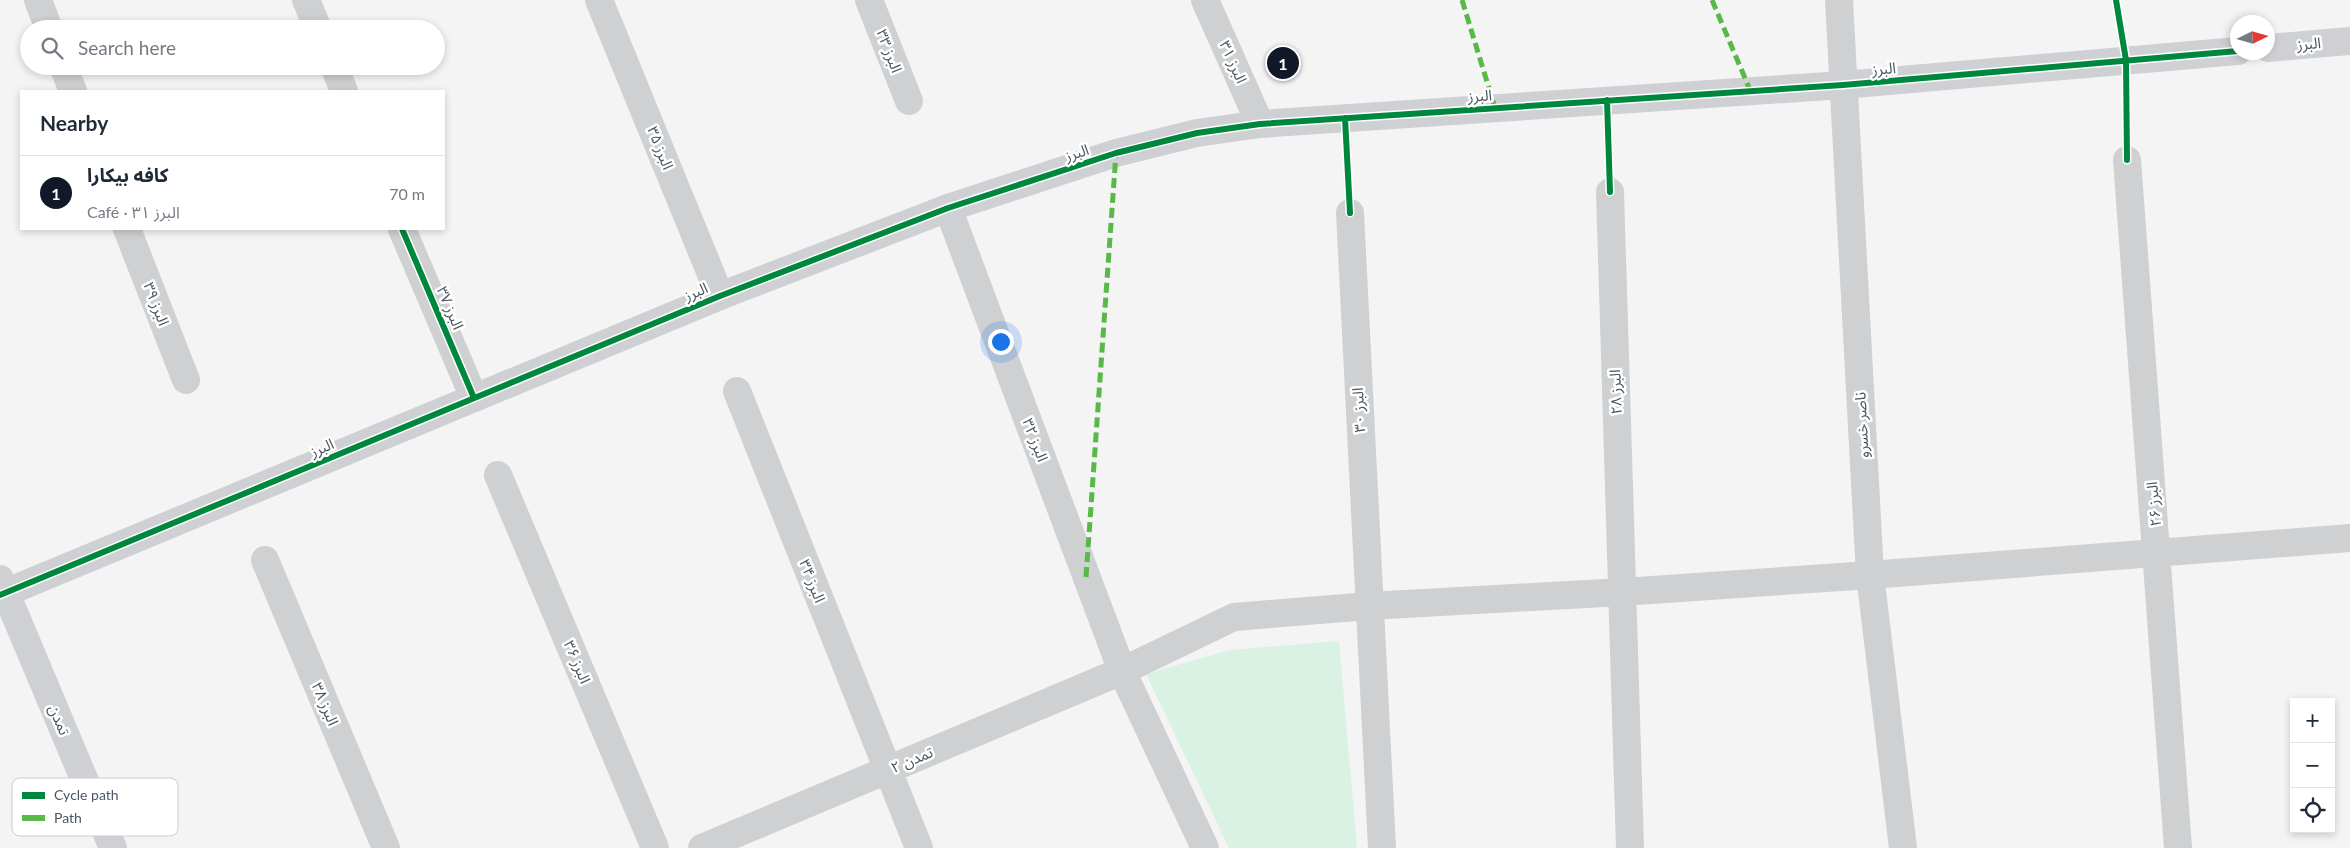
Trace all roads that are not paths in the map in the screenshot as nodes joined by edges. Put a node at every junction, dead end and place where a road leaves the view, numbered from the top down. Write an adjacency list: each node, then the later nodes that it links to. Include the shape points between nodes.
1 (38, 0): 7 (street)
2 (306, 0): 8 (street)
3 (599, 0): 25 (street, البرز ۳۵)
4 (869, 0): 17 (street, البرز ۳۳)
5 (1205, 0): 18 (street, البرز ۳۱)
6 (1839, 0): 14 (street, ناصر خسرو)
7 (46, 20)
8 (314, 20)
9 (2350, 41): 10 (street, البرز)
10 (2275, 47)
11 (2230, 52): 14 (street, البرز)
12 (67, 75): 15 (street)
13 (338, 75): 16 (street)
14 (1843, 85): 18 (street, البرز); 33 (street, ناصر خسرو)
15 (73, 90)
16 (344, 90)
17 (909, 101)
18 (1260, 124): 21 (street, البرز, via 1197,133 1116,153)
19 (2127, 160): 31 (street, البرز ۲۶)
20 (1610, 192): 35 (street, البرز ۲۸)
21 (948, 208): 25 (street, البرز); 37 (street, البرز ۳۲)
22 (1350, 213): 36 (street, البرز ۳۰)
23 (127, 230): 26 (street, البرز ۳۹)
24 (402, 230): 28 (street, البرز ۳۷)
25 (720, 296): 28 (street, البرز)
26 (186, 380)
27 (737, 391): 38 (street, البرز ۳۴)
28 (474, 398): 34 (street, البرز)
29 (498, 475): 43 (street, البرز ۳۶)
30 (2350, 538): 31 (street, تمدن ۲)
31 (2158, 555): 33 (street, تمدن ۲); 50 (street, البرز ۲۶)
32 (265, 560): 42 (street, البرز ۳۸)
33 (1870, 575): 35 (street, تمدن ۲); 49 (street, ناصر خسرو)
34 (2, 589): 39 (street, تمدن)
35 (1622, 592): 36 (street, تمدن ۲); 48 (street, البرز ۲۸)
36 (1369, 606): 37 (street, تمدن ۲, via 1234,617); 47 (street, البرز ۳۰)
37 (1122, 672): 38 (street, تمدن ۲); 46 (street, البرز ۳۲)
38 (886, 770): 44 (street, تمدن ۲); 45 (street, البرز ۳۴)
39 (83, 778)
40 (108, 836): 41 (street, تمدن)
41 (113, 848)
42 (386, 848)
43 (655, 848)
44 (702, 848)
45 (919, 848)
46 (1205, 848)
47 (1382, 848)
48 (1630, 848)
49 (1903, 848)
50 (2178, 848)

